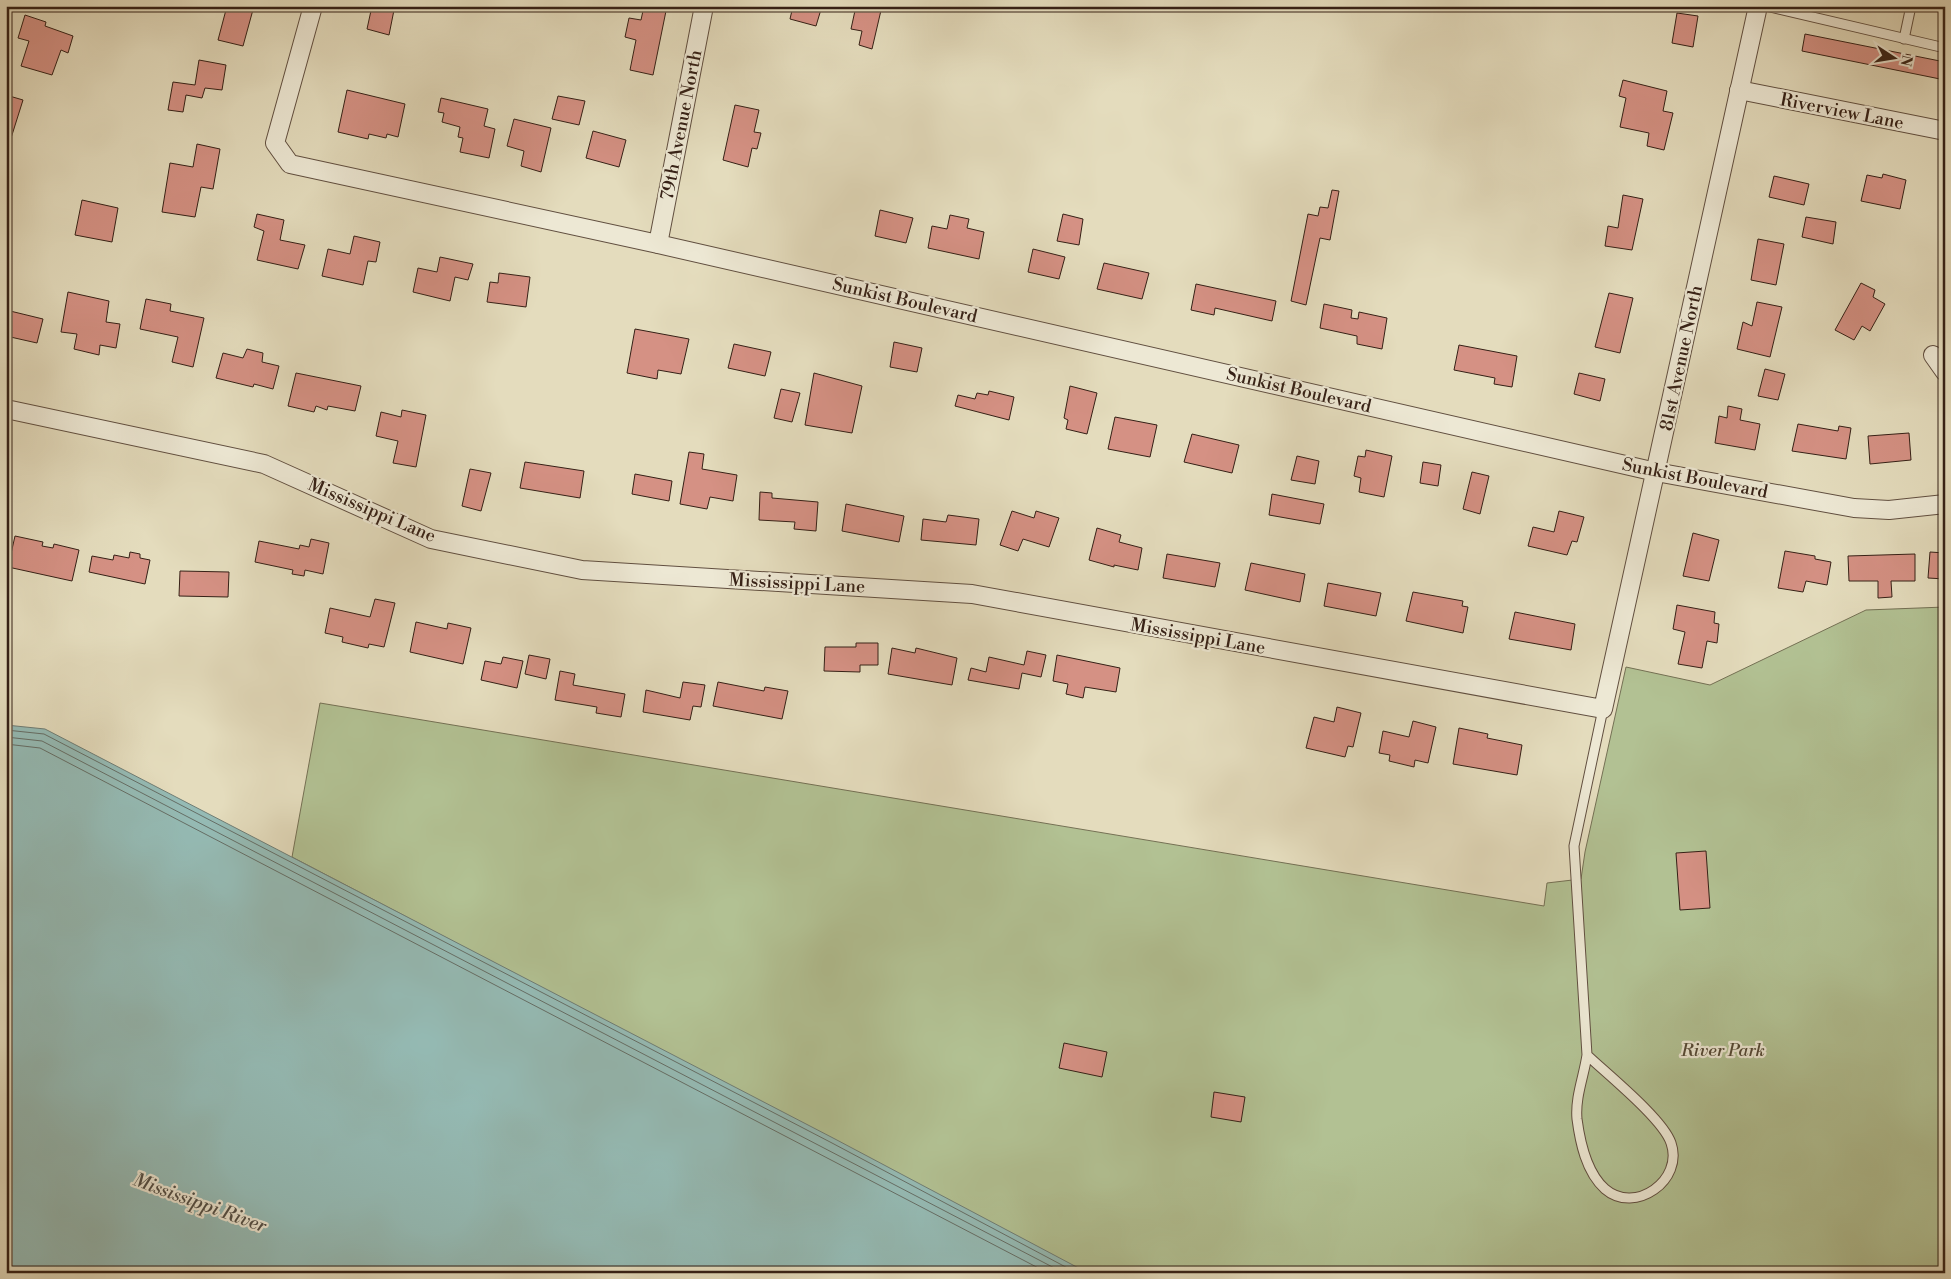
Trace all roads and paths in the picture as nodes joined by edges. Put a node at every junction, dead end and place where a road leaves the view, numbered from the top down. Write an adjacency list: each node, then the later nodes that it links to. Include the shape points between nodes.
1 (314, 6): 10 (street, Sunkist Boulevard, via 275,143 290,164)
2 (704, 6): 10 (street, 79th Avenue North)
3 (1758, 6): 8 (street, 81st Avenue North)
4 (1766, 6): 6 (lane)
5 (1911, 6): 6 (lane)
6 (1904, 38): 7 (lane)
7 (1945, 48)
8 (1739, 90): 9 (street, Riverview Lane); 14 (street, 81st Avenue North)
9 (1945, 131)
10 (658, 244): 14 (street, Sunkist Boulevard)
11 (1933, 355): 12 (street)
12 (1945, 372)
13 (6, 409): 16 (street, Mississippi Lane, via 264,464 431,539 582,570 972,594)
14 (1656, 472): 15 (street, Sunkist Boulevard, via 1854,508 1889,510); 16 (street, 81st Avenue North)
15 (1945, 504)
16 (1602, 710): 17 (lane, via 1574,846)
17 (1587, 1055): 17 (lane, via 1577,1097 1577,1118 1586,1158 1596,1179 1606,1190 1624,1197 1644,1195 1658,1189 1667,1178 1672,1163 1671,1142 1621,1085)

